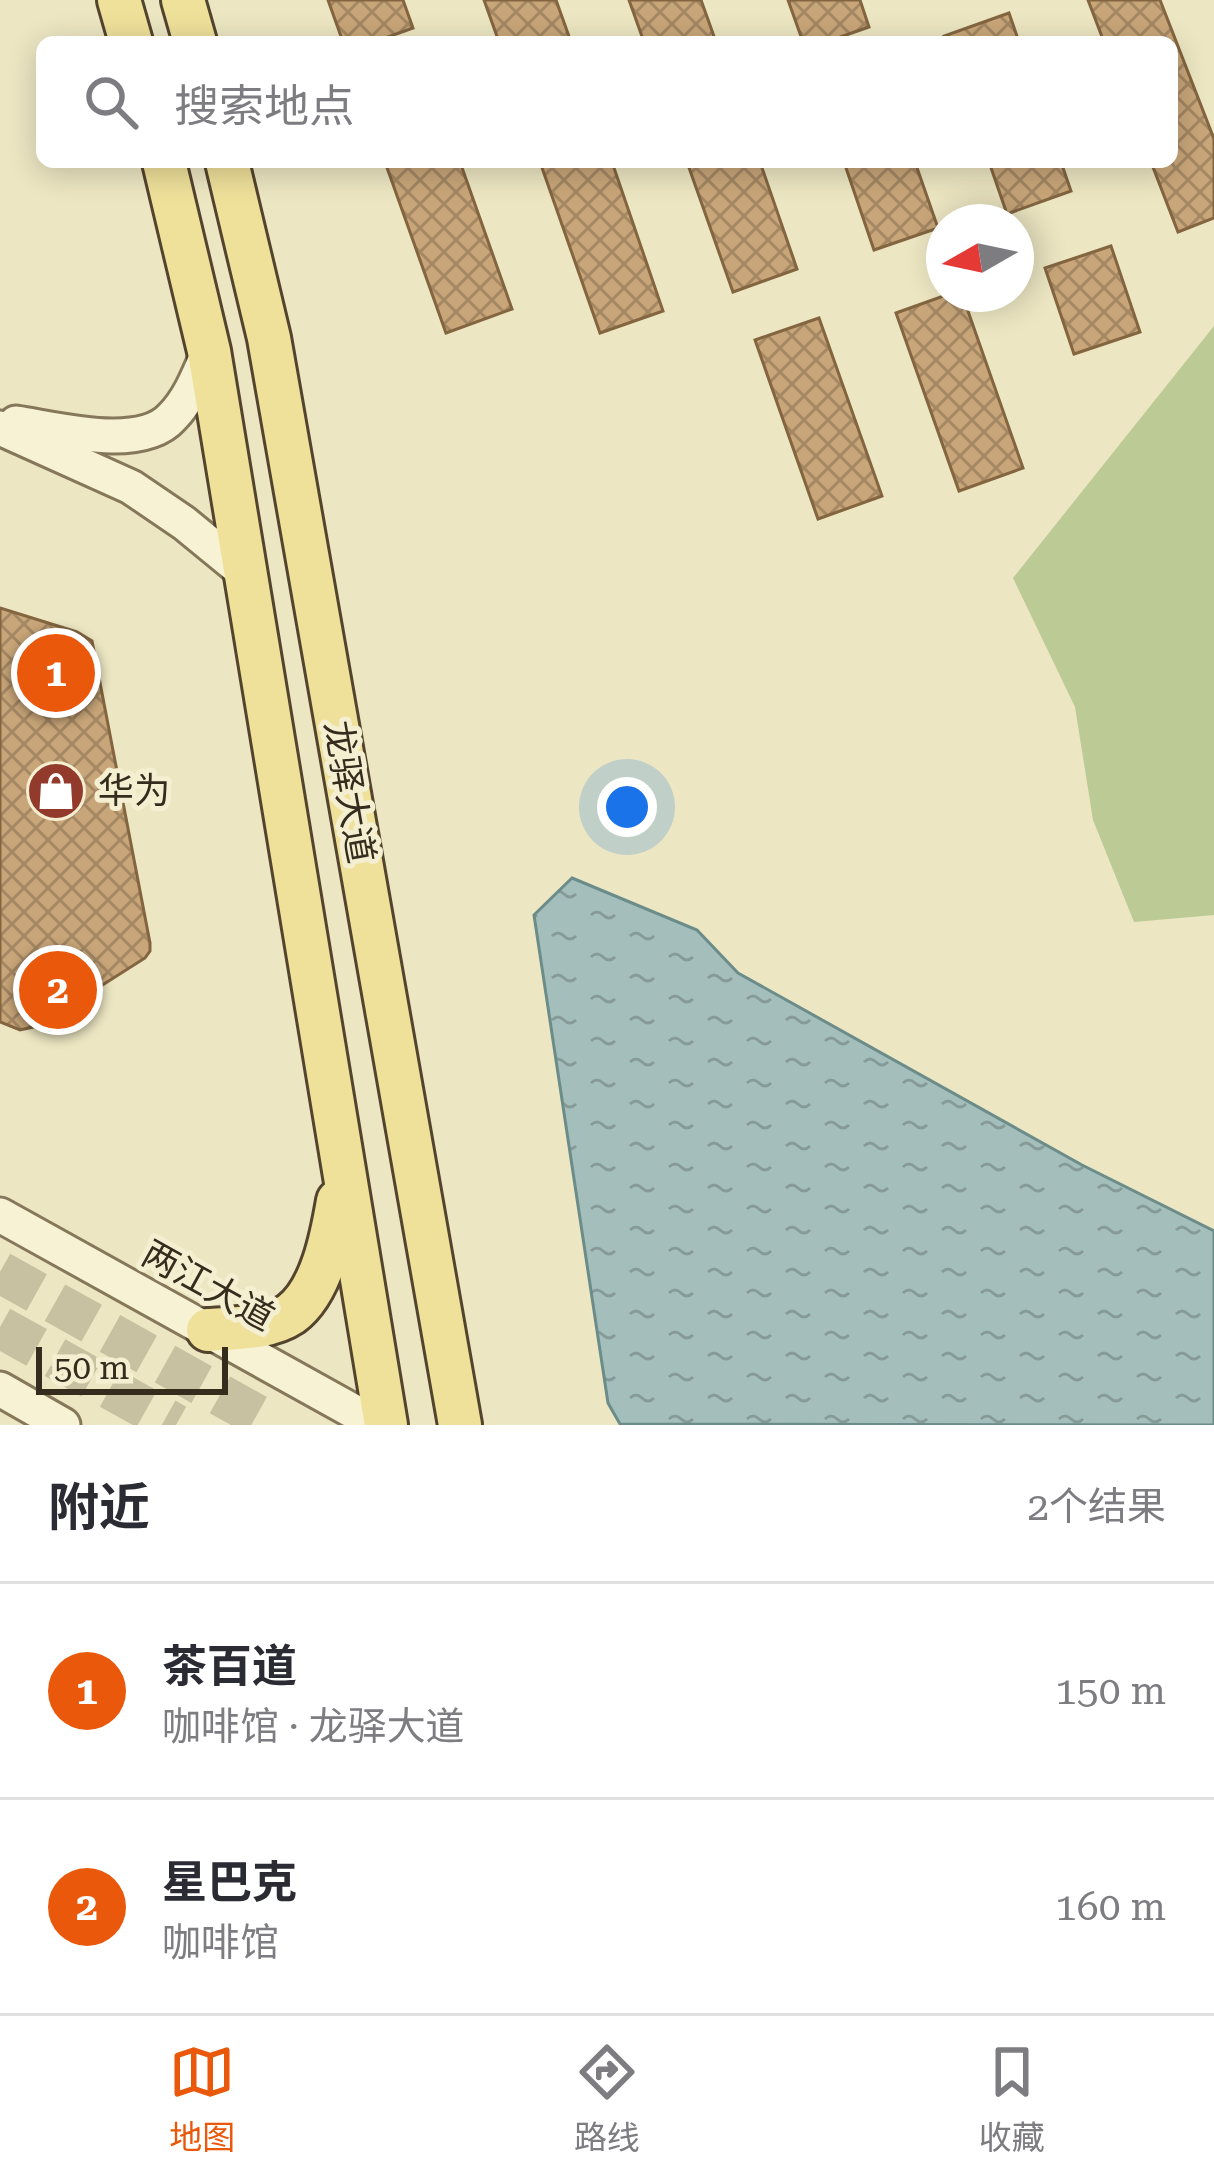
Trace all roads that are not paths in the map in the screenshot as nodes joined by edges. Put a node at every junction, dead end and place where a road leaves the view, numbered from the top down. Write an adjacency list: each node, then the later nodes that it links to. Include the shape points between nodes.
1 (119, 0): 3 (main road)
2 (183, 0): 4 (main road)
3 (129, 36)
4 (193, 36)
5 (165, 168): 7 (main road, 龙驿大道)
6 (228, 168): 16 (main road, 龙驿大道, via 269,338)
7 (209, 351): 8 (street, via 168,423 138,435); 9 (main road, 龙驿大道)
8 (0, 424): 9 (street, via 131,487)
9 (245, 573): 10 (main road, 龙驿大道)
10 (343, 1171): 12 (main road, via 330,1247 291,1314); 15 (main road, 龙驿大道)
11 (0, 1215): 12 (street, 两江大道)
12 (208, 1330): 15 (street, 两江大道)
13 (0, 1389): 14 (street)
14 (63, 1425)
15 (382, 1425)
16 (460, 1425)

